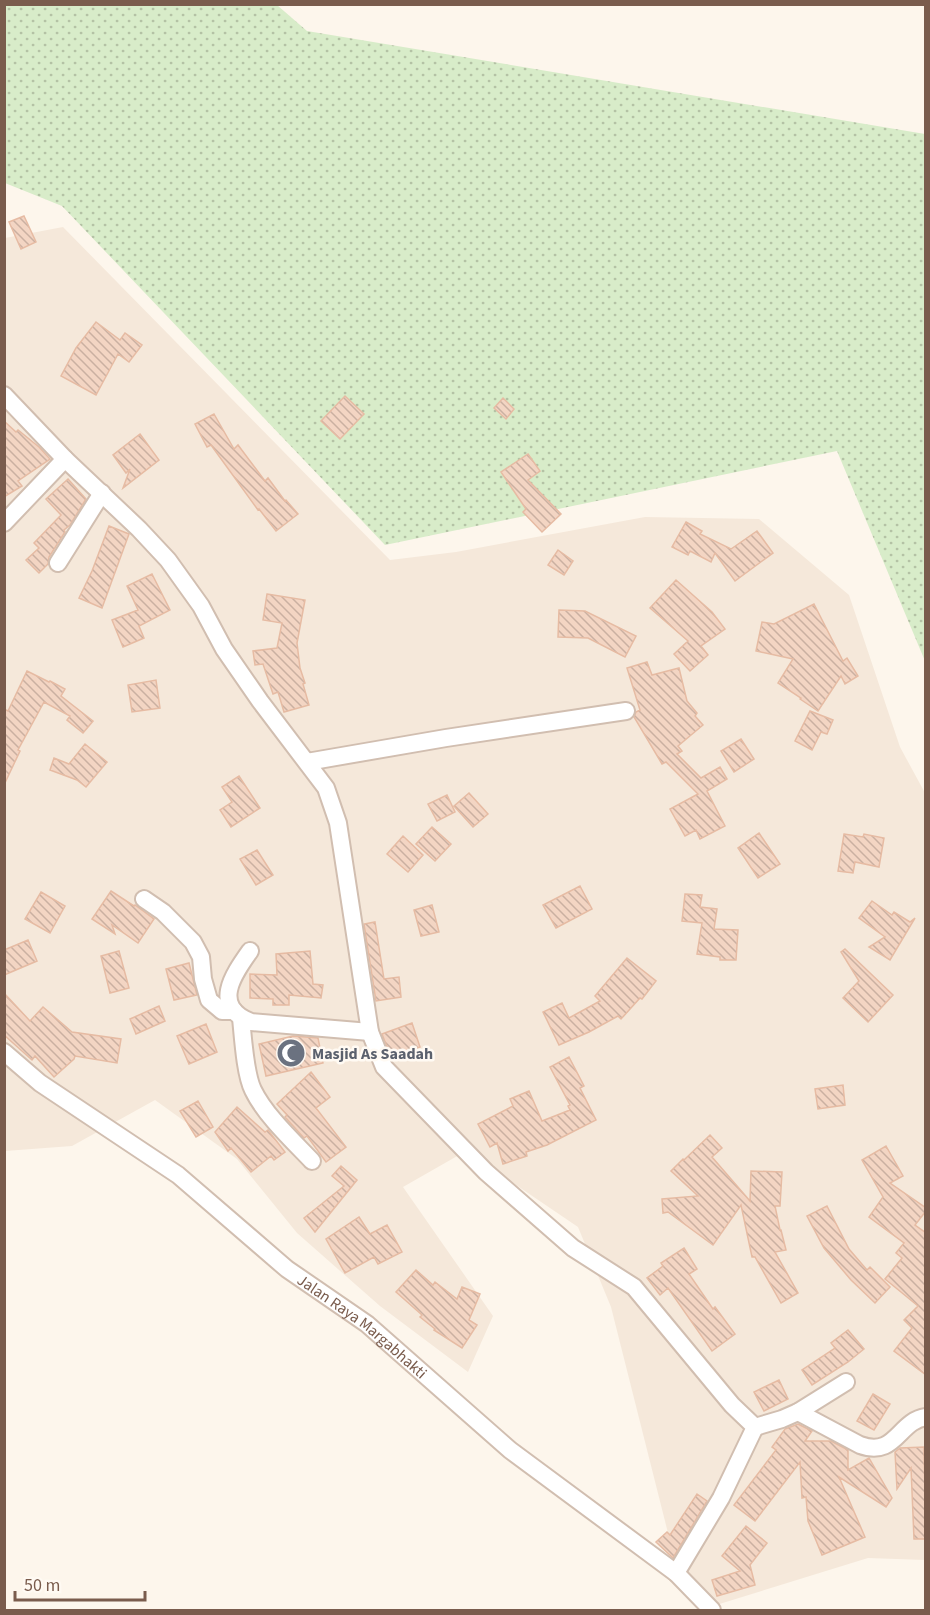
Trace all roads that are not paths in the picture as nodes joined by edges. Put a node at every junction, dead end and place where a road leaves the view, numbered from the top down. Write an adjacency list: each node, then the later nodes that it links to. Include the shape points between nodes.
1 (4, 395): 2 (street)
2 (65, 459): 3 (street); 4 (street)
3 (102, 493): 5 (street); 7 (street, via 168,560 201,606 224,649)
4 (4, 522)
5 (58, 563)
6 (626, 711): 7 (street)
7 (307, 762): 11 (street, via 326,788 338,823)
8 (144, 899): 10 (street, via 193,942 201,957 209,1000 222,1011)
9 (250, 951): 10 (street, via 229,986 228,994)
10 (237, 1015): 11 (street, via 251,1022); 13 (street, via 252,1089)
11 (370, 1032): 17 (street, via 384,1067 459,1146 573,1248 634,1287)
12 (4, 1052): 18 (street, Jalan Raya Margabhakti, via 49,1089 178,1175 287,1269 367,1324 510,1450)
13 (312, 1161)
14 (846, 1382): 15 (street)
15 (798, 1412): 16 (street, via 870,1449 882,1447 910,1424); 17 (street)
16 (926, 1417)
17 (754, 1427): 18 (street, via 720,1498)
18 (676, 1573): 19 (street, Jalan Raya Margabhakti)
19 (712, 1611)

